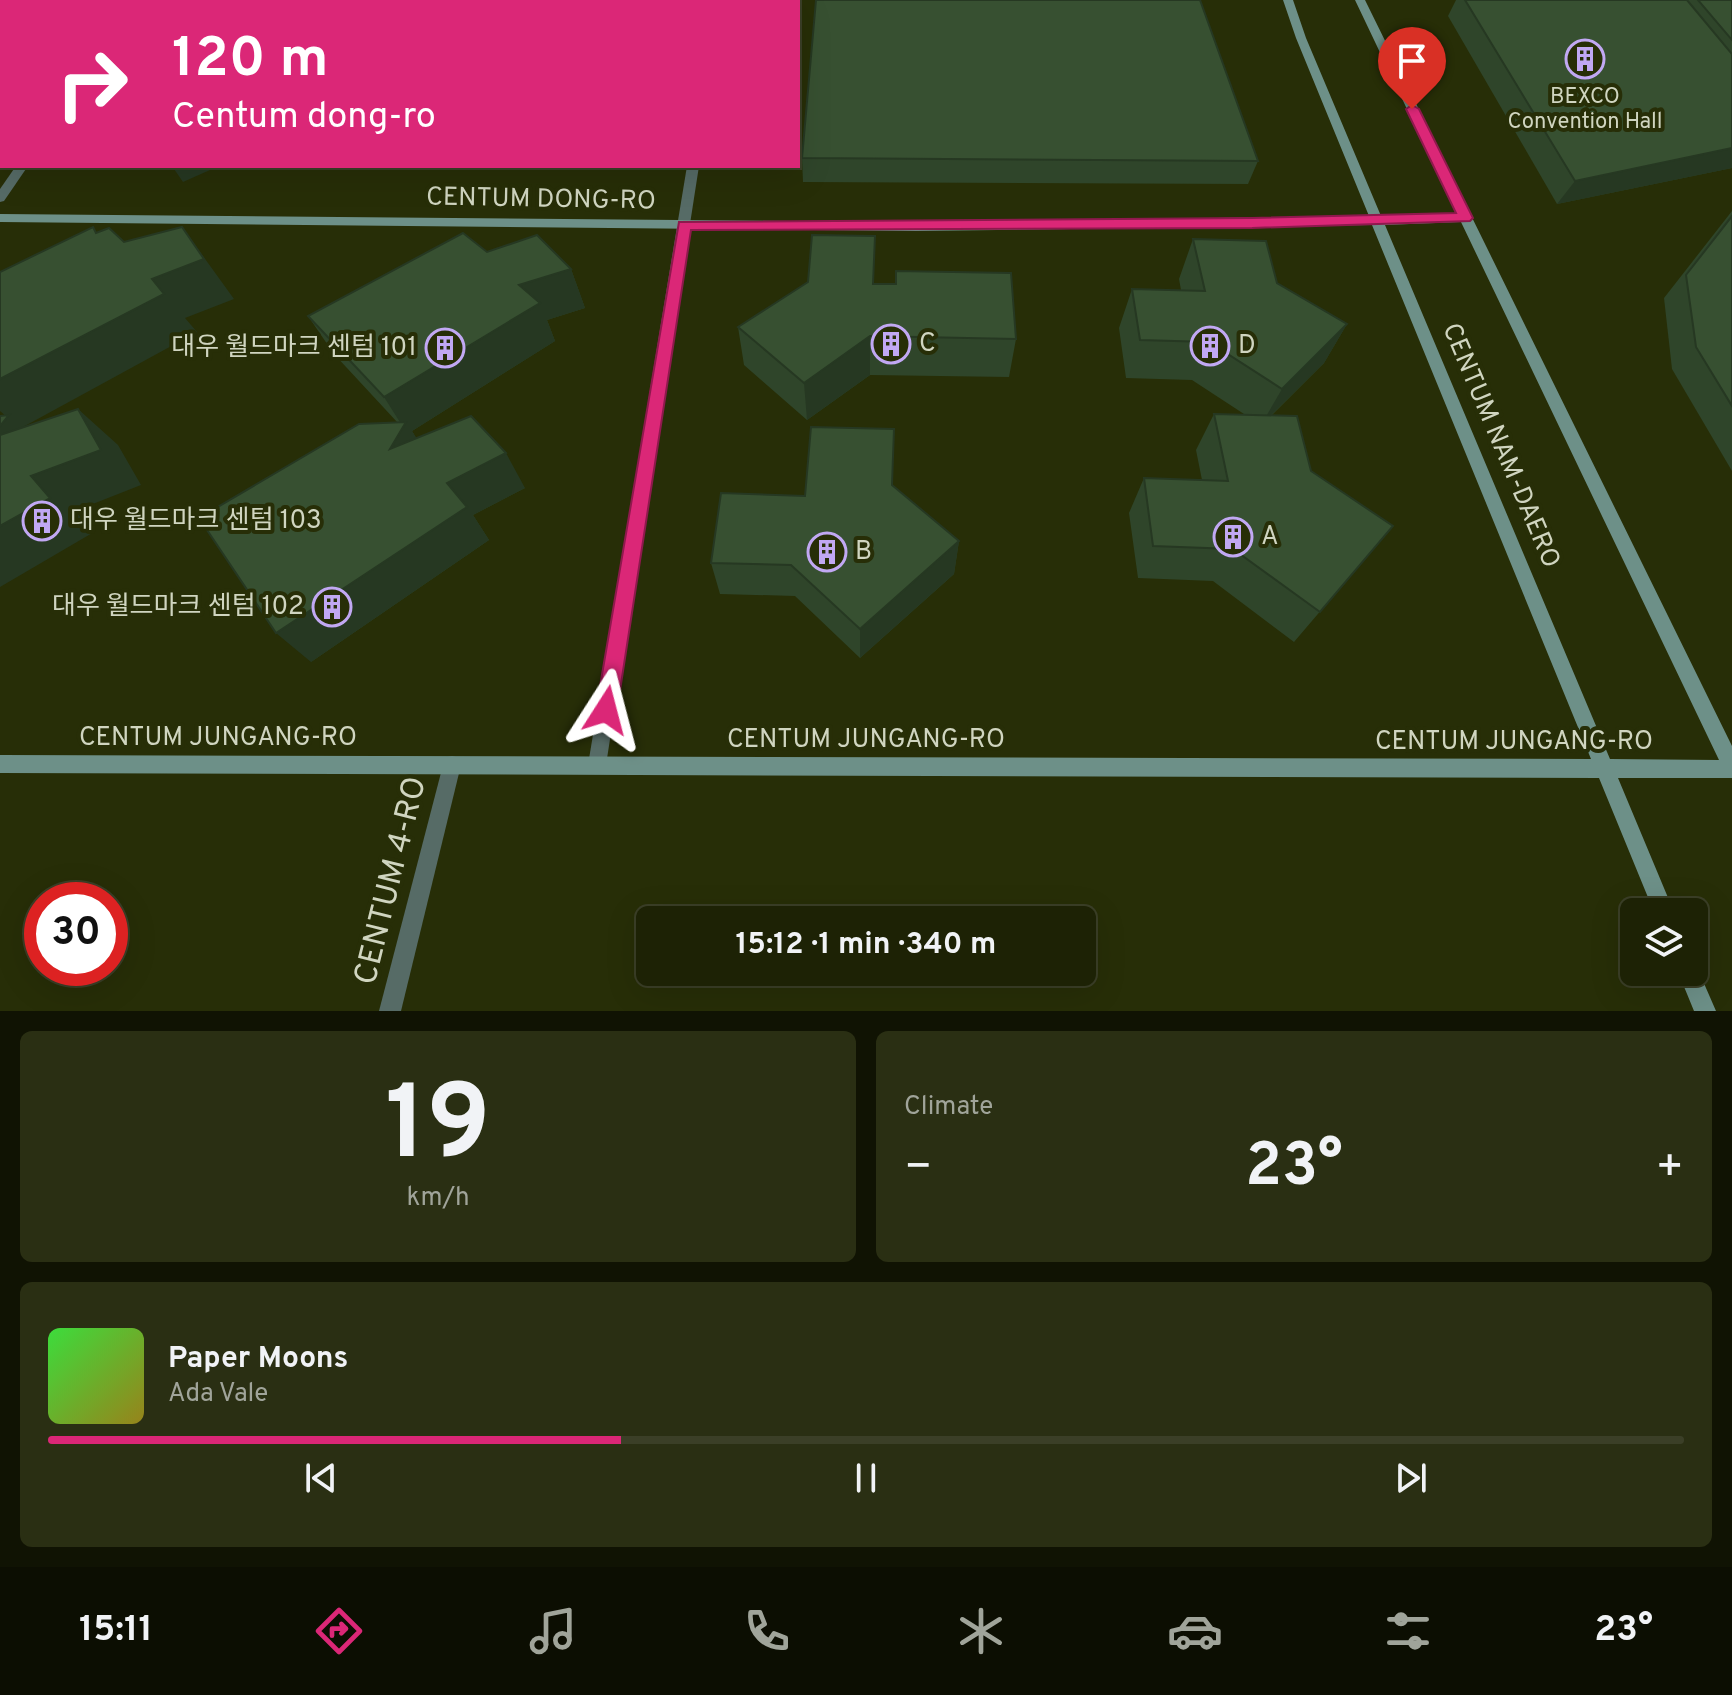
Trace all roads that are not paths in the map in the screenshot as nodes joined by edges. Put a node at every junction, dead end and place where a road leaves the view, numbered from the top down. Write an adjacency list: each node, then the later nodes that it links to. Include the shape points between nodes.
1 (1276, 0): 4 (main road)
2 (1288, 0): 4 (main road, CENTUM NAM-DAERO)
3 (1360, 0): 9 (main road)
4 (1301, 38): 10 (main road, CENTUM NAM-DAERO)
5 (21, 168): 7 (street)
6 (693, 168): 11 (street)
7 (0, 198)
8 (0, 218): 11 (main road, CENTUM DONG-RO)
9 (1465, 218): 10 (main road, CENTUM DONG-RO); 15 (main road)
10 (1376, 221): 11 (main road, CENTUM DONG-RO); 16 (main road, CENTUM NAM-DAERO)
11 (684, 225): 14 (street)
12 (0, 764): 13 (main road, CENTUM JUNGANG-RO)
13 (452, 765): 14 (main road, CENTUM JUNGANG-RO); 19 (street, CENTUM 4-RO)
14 (597, 765): 16 (main road, CENTUM JUNGANG-RO)
15 (1732, 767): 16 (main road, CENTUM JUNGANG-RO)
16 (1604, 768): 17 (main road, CENTUM NAM-DAERO)
17 (1658, 898)
18 (1695, 986): 20 (main road)
19 (390, 1011)
20 (1705, 1011)

